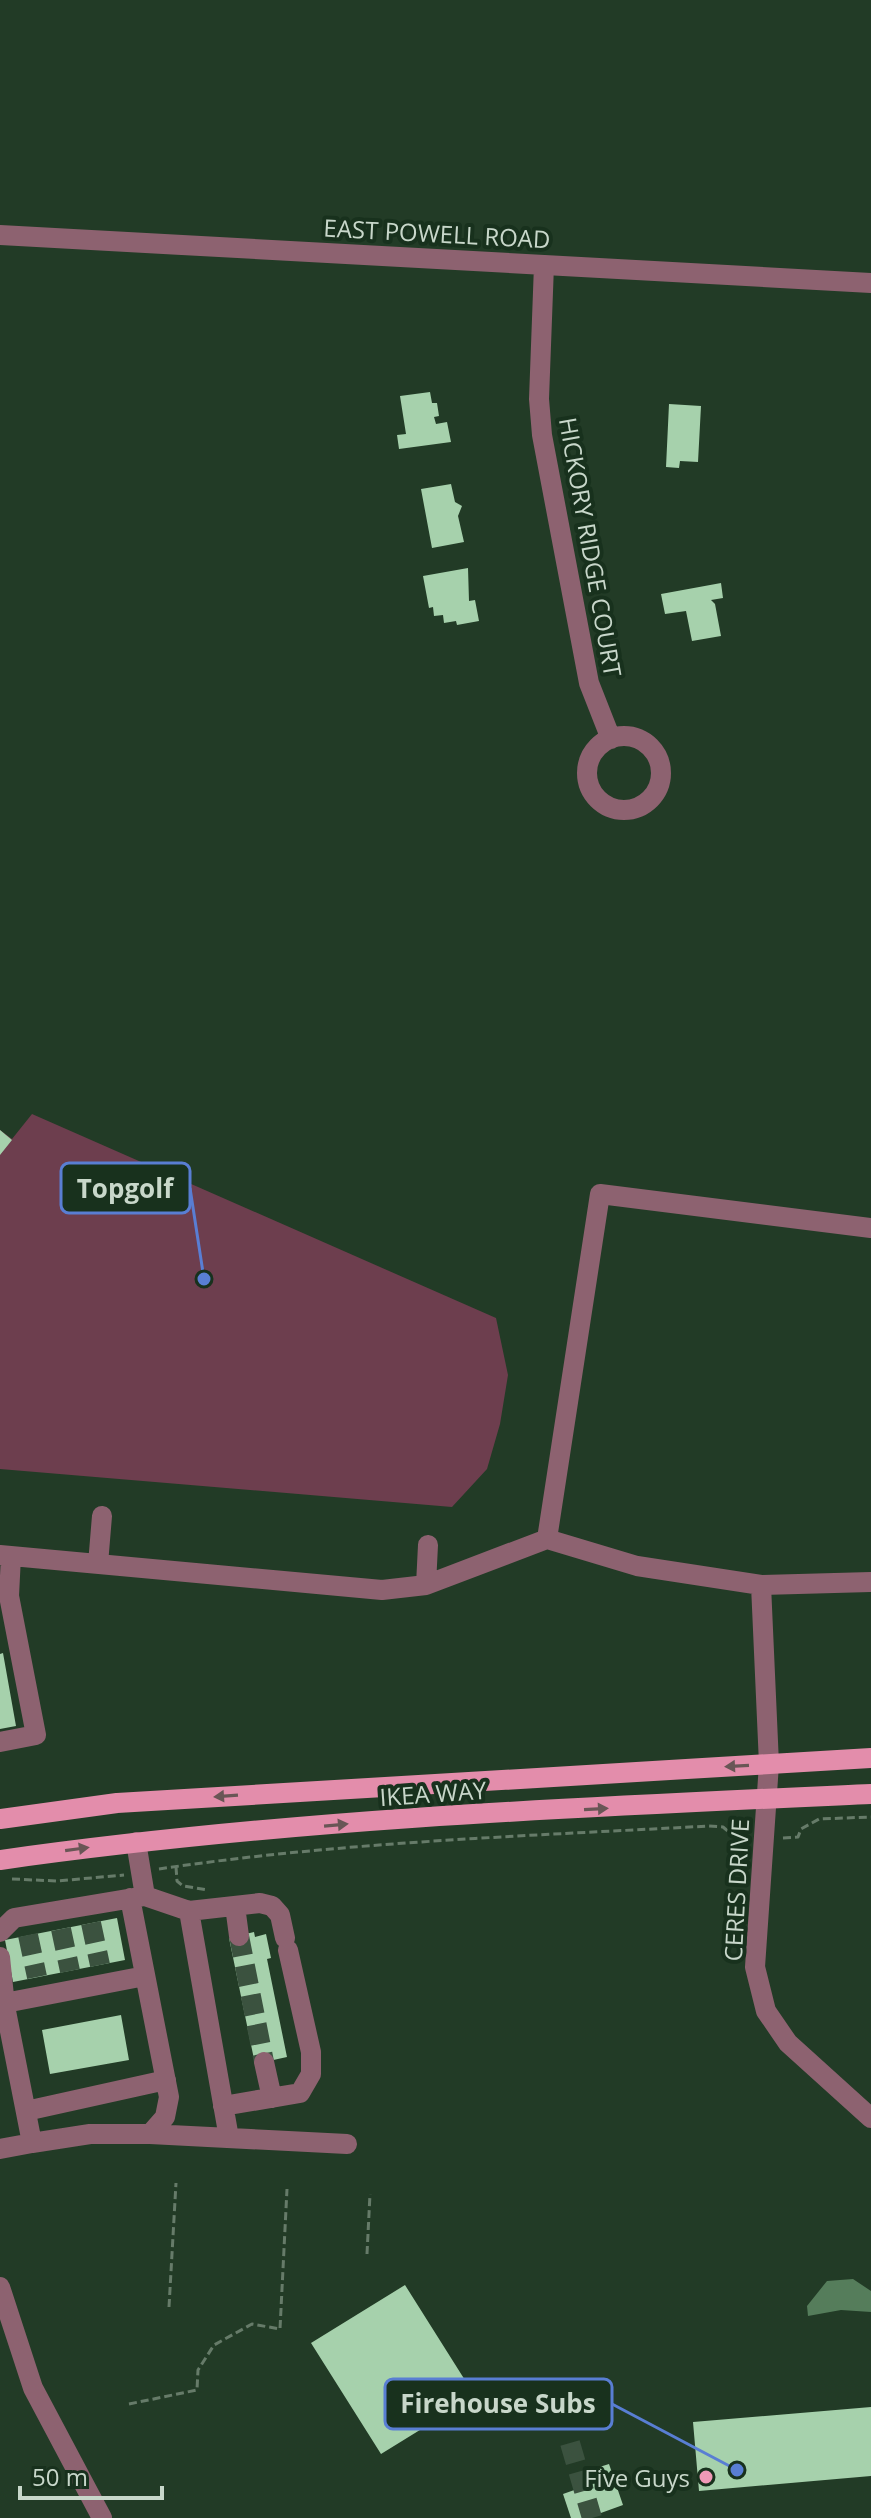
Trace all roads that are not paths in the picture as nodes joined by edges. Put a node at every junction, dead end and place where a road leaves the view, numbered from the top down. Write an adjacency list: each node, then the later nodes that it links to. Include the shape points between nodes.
1 (0, 235): 2 (street, EAST POWELL ROAD)
2 (544, 265): 3 (street, EAST POWELL ROAD); 4 (street, HICKORY RIDGE COURT, via 542,435 589,683)
3 (871, 283)
4 (611, 739)
5 (871, 1228): 7 (street, via 600,1194)
6 (102, 1516): 10 (street)
7 (547, 1539): 12 (street); 13 (street, via 637,1566)
8 (428, 1545): 12 (street)
9 (5, 1556): 10 (street); 14 (street)
10 (98, 1564): 12 (street, via 382,1590)
11 (871, 1582): 13 (street)
12 (426, 1585)
13 (761, 1585): 17 (street, CERES DRIVE)
14 (5, 1596): 15 (street, via 36,1735)
15 (0, 1742)
16 (871, 1758): 17 (main road, IKEA WAY)
17 (769, 1764): 19 (street, CERES DRIVE); 20 (main road, IKEA WAY, one-way to 20, via 117,1803)
18 (871, 1794): 19 (main road, IKEA WAY)
19 (767, 1798): 21 (main road, IKEA WAY, one-way to 19); 38 (street, CERES DRIVE, via 755,1967 766,2011 788,2043)
20 (0, 1819)
21 (136, 1842): 22 (main road, IKEA WAY, one-way to 21); 23 (street)
22 (4, 1870)
23 (138, 1897): 25 (street); 26 (street, via 59,1920 26,1925 14,1918); 29 (street)
24 (235, 1906): 25 (street); 27 (street); 35 (street, via 272,1906 280,1915 274,1923 287,1944 311,2052 311,2074 300,2093)
25 (189, 1911): 36 (street)
26 (0, 1932)
27 (239, 1936)
28 (0, 1957): 32 (street)
29 (145, 1976): 31 (street, via 72,1981); 34 (street)
30 (37, 1977): 31 (street)
31 (42, 1998): 32 (street)
32 (2, 2007): 37 (street)
33 (264, 2062): 35 (street)
34 (166, 2080): 37 (street); 39 (street, via 165,2117)
35 (272, 2098): 36 (street)
36 (223, 2106): 40 (street)
37 (26, 2111): 41 (street)
38 (871, 2118)
39 (150, 2134): 40 (street); 41 (street, via 90,2134)
40 (229, 2138): 42 (street)
41 (32, 2143): 43 (street)
42 (347, 2144)
43 (0, 2149)
44 (0, 2287): 45 (street, via 33,2388)
45 (102, 2518)

